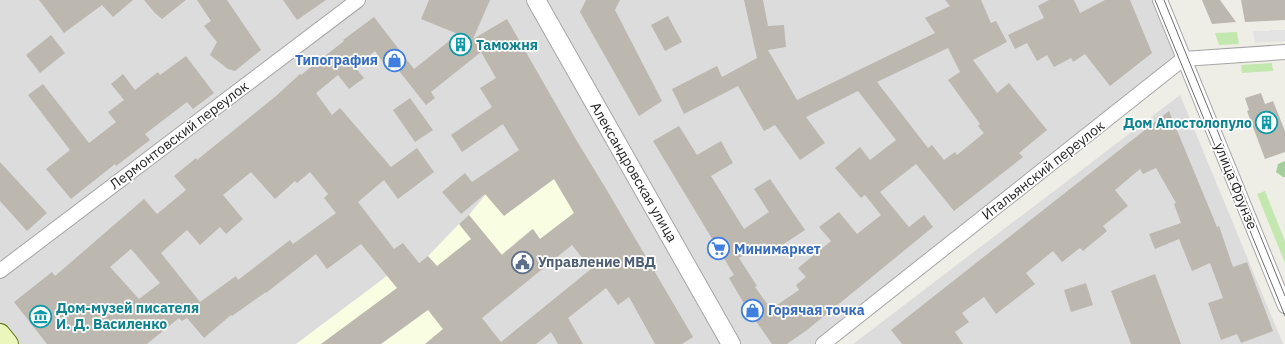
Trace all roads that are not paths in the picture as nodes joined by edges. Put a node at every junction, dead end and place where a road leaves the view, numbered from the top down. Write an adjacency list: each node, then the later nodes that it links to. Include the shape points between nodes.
1 (358, 0): 6 (street, Лермонтовский переулок)
2 (536, 0): 10 (street, Александровская улица)
3 (1160, 0): 5 (street, улица Фрунзе)
4 (1285, 52): 5 (street)
5 (1183, 59): 7 (street, улица Фрунзе); 11 (street, Итальянский переулок)
6 (0, 271)
7 (1285, 306)
8 (0, 334): 9 (main road)
9 (8, 344)
10 (732, 344)
11 (823, 344)

